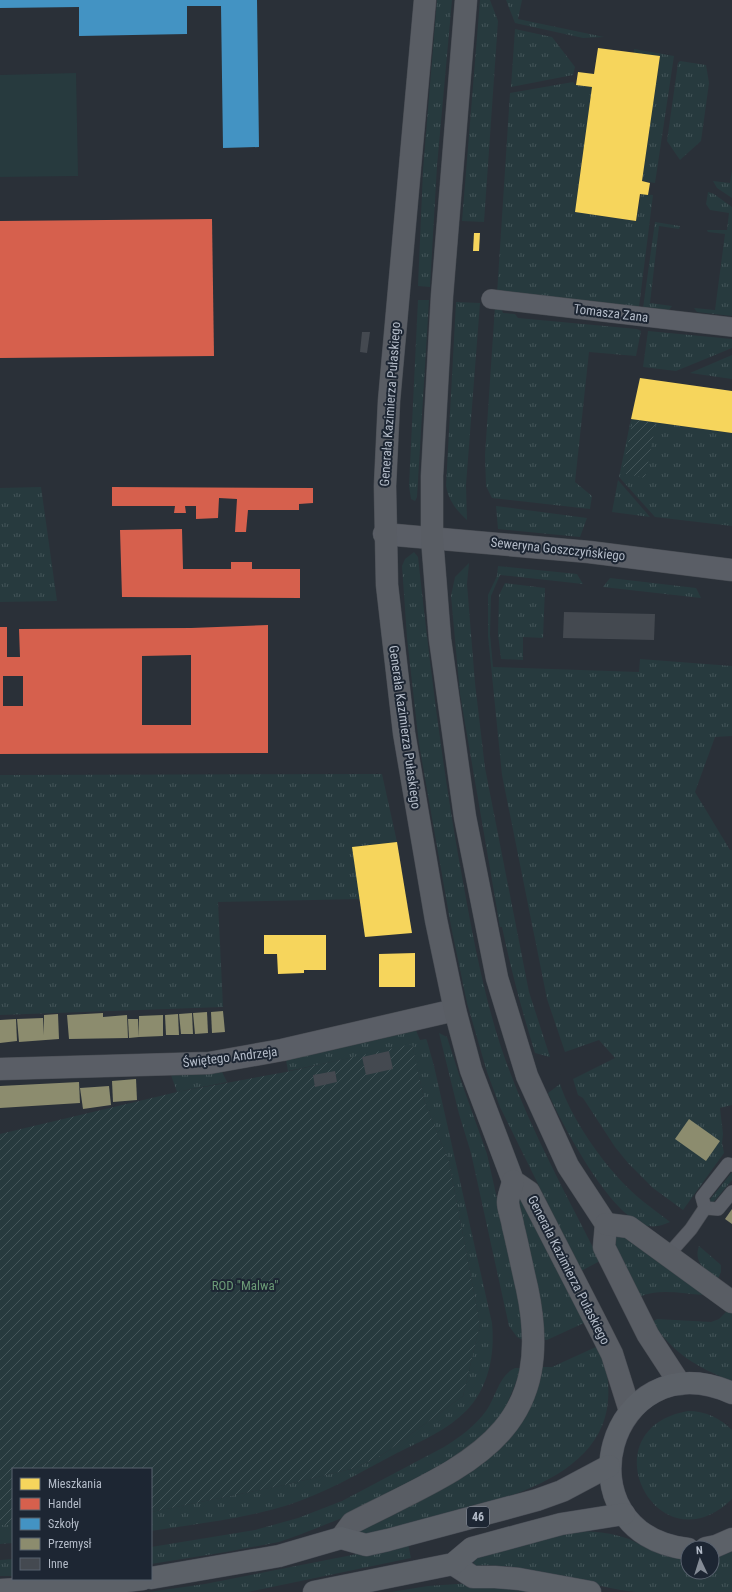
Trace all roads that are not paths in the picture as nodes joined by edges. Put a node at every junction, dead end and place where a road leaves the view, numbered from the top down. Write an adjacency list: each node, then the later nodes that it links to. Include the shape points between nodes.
1 (425, 0): 5 (main road, Generała Kazimierza Pułaskiego, via 389,401)
2 (466, 0): 6 (main road, via 442,296 432,476)
3 (491, 299): 4 (street, Tomasza Zana)
4 (732, 327)
5 (384, 534): 6 (street, Seweryna Goszczyńskiego); 8 (main road, Generała Kazimierza Pułaskiego, via 387,585 404,733 428,876)
6 (432, 538): 7 (street, Seweryna Goszczyńskiego, via 487,541); 14 (main road, via 440,639 453,736 465,817 497,978 516,1044 538,1104 568,1166)
7 (732, 570)
8 (455, 1010): 9 (street, Świętego Andrzeja, via 282,1050 209,1062); 11 (main road, Generała Kazimierza Pułaskiego, via 471,1070)
9 (0, 1069)
10 (732, 1165): 13 (lane, via 728,1164 702,1197)
11 (514, 1181): 19 (main road, Generała Kazimierza Pułaskiego, via 529,1192 602,1332 612,1354); 22 (main road, via 508,1201 529,1298 534,1337 531,1369 523,1398 506,1426 483,1450 455,1470 352,1523)
12 (732, 1192): 13 (lane, via 718,1209)
13 (705, 1208): 15 (lane)
14 (606, 1224): 15 (main road, via 630,1227); 17 (main road, via 604,1247 648,1335)
15 (668, 1255): 16 (main road)
16 (732, 1302)
17 (680, 1384): 18 (main road, via 709,1385); 19 (main road, via 653,1393)
18 (732, 1393)
19 (630, 1411): 20 (main road, via 615,1436)
20 (609, 1466): 21 (main road, via 611,1483); 22 (main road, 46, via 562,1491 509,1508 366,1545)
21 (624, 1514): 25 (main road, via 647,1536 666,1545); 26 (main road, 46, via 561,1524 472,1548)
22 (341, 1538): 27 (main road, via 279,1556)
23 (732, 1539): 24 (main road)
24 (720, 1544)
25 (680, 1548)
26 (453, 1564): 30 (main road, 46); 31 (main road, via 473,1577 519,1579)
27 (152, 1578)
28 (135, 1580): 29 (main road)
29 (0, 1590)
30 (314, 1592)
31 (590, 1592)

